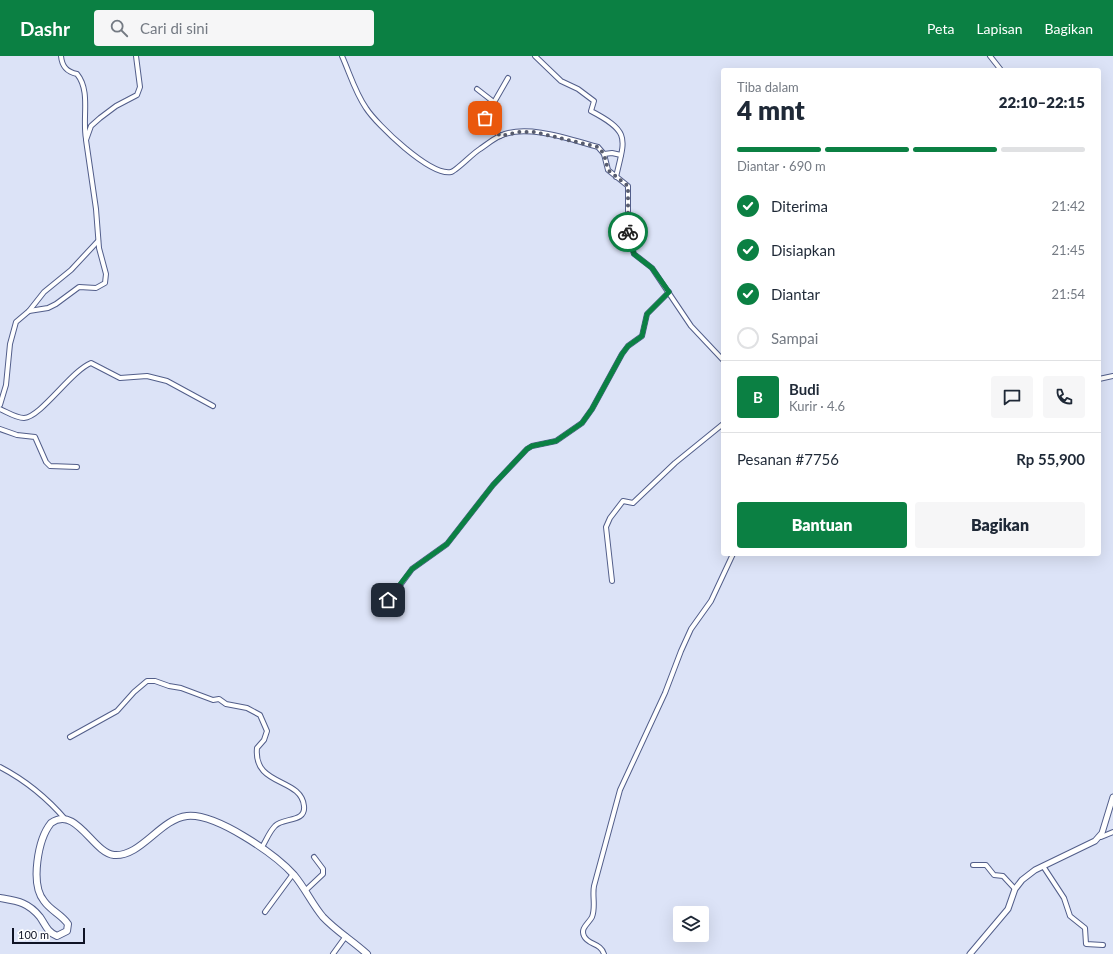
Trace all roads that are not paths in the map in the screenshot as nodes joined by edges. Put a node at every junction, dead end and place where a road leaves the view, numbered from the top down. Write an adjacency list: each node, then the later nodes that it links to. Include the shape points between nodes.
1 (61, 56): 11 (street, via 65,68 77,74 85,89)
2 (136, 56): 11 (street, via 140,88 138,95 100,118 91,126)
3 (342, 56): 10 (street, via 360,98 376,122 405,148 432,167 455,171 464,160)
4 (536, 56): 13 (street, via 561,81 593,100 591,111 608,121 623,136)
5 (990, 56): 6 (street)
6 (999, 68)
7 (508, 78): 9 (street)
8 (477, 89): 9 (street)
9 (495, 103): 10 (street, via 485,118)
10 (500, 136): 12 (street, via 519,132 551,135 598,147)
11 (86, 140): 15 (street, via 96,204)
12 (604, 154): 13 (street, via 612,152); 14 (street, via 608,170)
13 (621, 155): 14 (street)
14 (616, 177): 16 (street, via 623,180 628,187 628,236 634,254 652,268)
15 (98, 241): 17 (street, via 71,270 44,292); 17 (street, via 100,258 106,274 103,286 79,287 48,308)
16 (669, 292): 18 (street, via 691,326); 29 (street, via 647,314 642,336 622,354 582,423 556,441 527,449 493,485 447,544 412,569)
17 (29, 311): 21 (street, via 14,324 6,385)
18 (721, 358)
19 (1113, 376): 20 (street)
20 (1101, 379)
21 (0, 406)
22 (213, 406): 23 (street, via 167,381 147,376 120,378 91,363 76,372 28,416 22,418)
23 (0, 409)
24 (721, 426): 28 (street, via 674,463 633,503 623,501 610,518 606,529)
25 (0, 429): 26 (street, via 16,435 35,437 50,466)
26 (77, 467)
27 (732, 556): 49 (street, via 711,601 702,611 684,644 665,693 620,790 592,893 594,910 583,930 584,936 599,946)
28 (612, 581)
29 (384, 607)
30 (70, 737): 36 (street, via 117,711 142,684 151,681 181,688 213,700 219,699 226,704 247,708 260,715 267,731 257,748 260,767 264,773 296,792 303,800 304,806 300,817 275,826)
31 (0, 767): 33 (street, via 12,773 54,806)
32 (1113, 797): 35 (street)
33 (66, 820): 36 (main road, via 78,826 114,855 141,845 170,822 187,816 215,821); 43 (main road, via 57,820 48,826 38,859 36,880 43,901 64,918 68,924 67,931 61,935 54,934 28,906 17,900)
34 (1113, 832): 35 (street)
35 (1101, 837): 39 (street)
36 (262, 847): 40 (main road)
37 (314, 857): 42 (street, via 323,869 323,874)
38 (973, 865): 41 (street, via 985,864 994,875 1003,876)
39 (1043, 866): 41 (street); 46 (street, via 1064,898 1070,916 1085,928 1086,944)
40 (293, 874): 42 (main road); 44 (street)
41 (1015, 889): 50 (street, via 1008,910)
42 (306, 890): 45 (main road, via 323,917)
43 (0, 898)
44 (265, 912)
45 (346, 936): 47 (street); 48 (main road)
46 (1103, 945)
47 (333, 954)
48 (367, 954)
49 (604, 954)
50 (970, 954)

